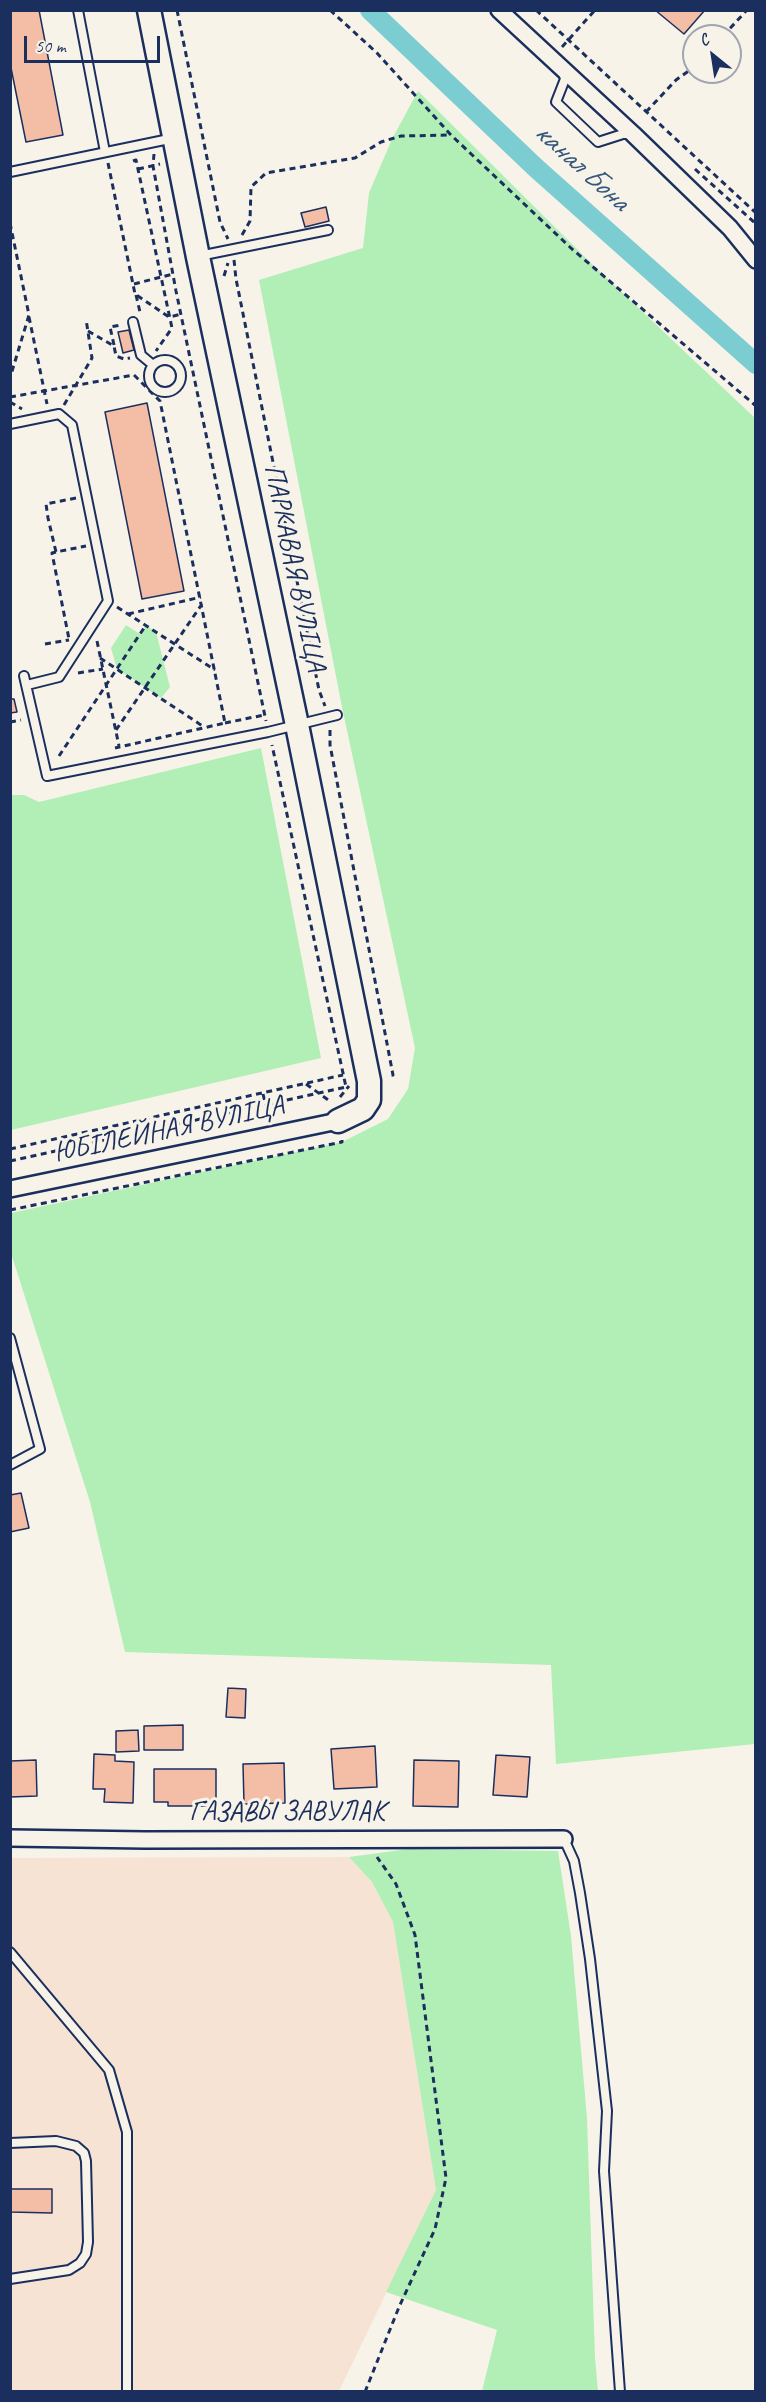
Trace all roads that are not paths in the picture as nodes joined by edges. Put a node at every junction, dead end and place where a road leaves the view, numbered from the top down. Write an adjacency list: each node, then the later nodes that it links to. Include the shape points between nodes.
1 (78, 10): 7 (lane)
2 (150, 10): 6 (street, ПАРКАВАЯ ВУЛІЦА)
3 (499, 10): 4 (street)
4 (556, 63): 5 (street); 5 (lane, via 565,79 556,102 598,142)
5 (633, 134): 11 (street, via 730,228)
6 (165, 140): 7 (lane); 10 (street, ПАРКАВАЯ ВУЛІЦА)
7 (105, 152): 8 (lane)
8 (10, 172)
9 (328, 230): 10 (lane)
10 (198, 257): 18 (street, ПАРКАВАЯ ВУЛІЦА)
11 (756, 260)
12 (133, 322): 13 (lane, via 141,355)
13 (153, 365): 14 (lane, via 151,384 159,391); 14 (lane, via 167,361 179,370 177,385)
14 (169, 391): 15 (lane)
15 (171, 400)
16 (10, 424): 18 (lane, via 59,414 72,425 108,601 59,677 26,680 47,776)
17 (337, 715): 18 (lane)
18 (297, 725): 19 (street, ПАРКАВАЯ ВУЛІЦА, via 370,1090 363,1109)
19 (338, 1123): 20 (street, ЮБІЛЕЙНАЯ ВУЛІЦА)
20 (10, 1190)
21 (10, 1338): 22 (lane, via 40,1449)
22 (10, 1465)
23 (10, 1838): 24 (street, ГАЗАВЫ ЗАВУЛАК)
24 (564, 1839): 29 (lane, via 574,1861 580,1893 607,2111 604,2171)
25 (10, 1952): 28 (lane, via 109,2070 127,2132)
26 (10, 2143): 27 (lane, via 56,2141 76,2146 84,2153 88,2242 80,2263 69,2270)
27 (10, 2279)
28 (127, 2391)
29 (620, 2391)

